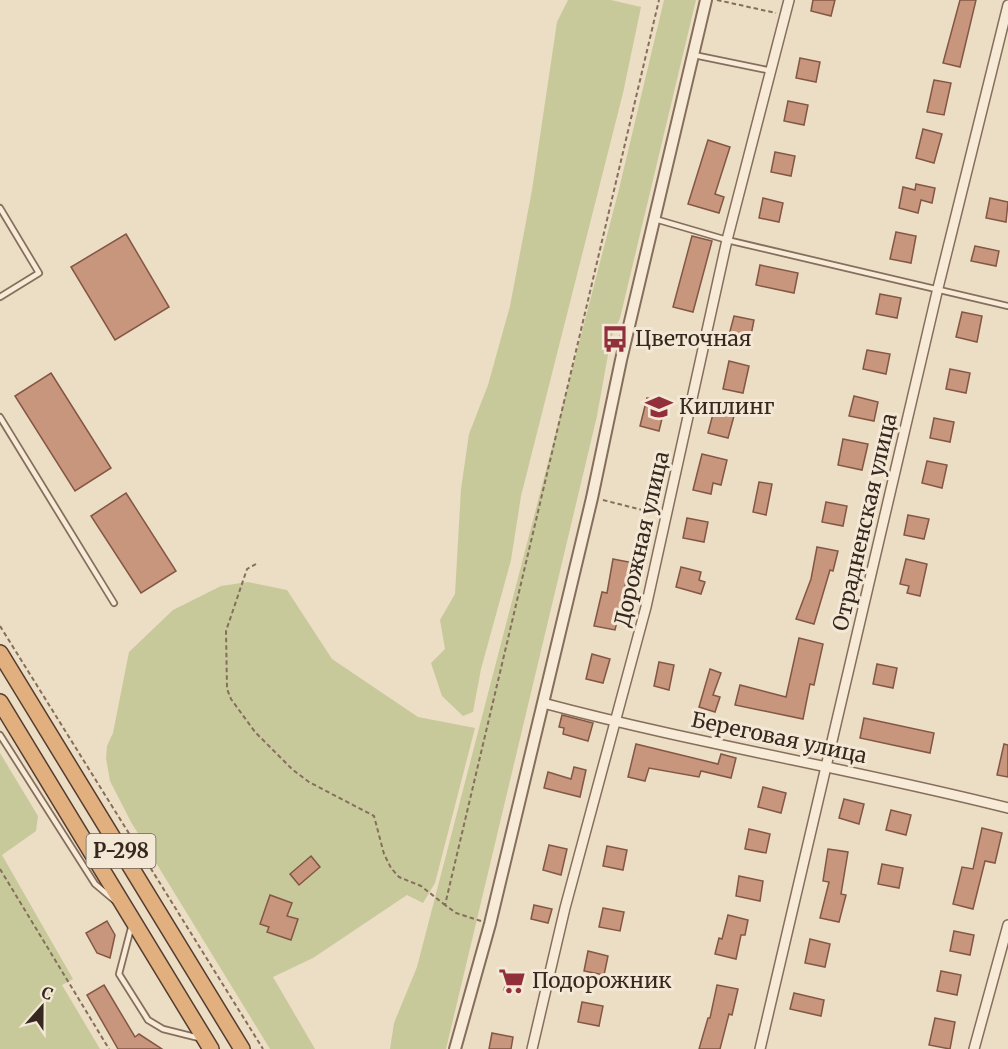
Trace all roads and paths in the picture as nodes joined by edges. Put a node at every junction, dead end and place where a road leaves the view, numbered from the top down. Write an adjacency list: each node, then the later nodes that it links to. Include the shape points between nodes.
1 (660, 0): 29 (path)
2 (706, 0): 7 (street)
3 (716, 0): 6 (path)
4 (789, 0): 6 (street, Дорожная улица)
5 (1008, 5): 12 (street, Отрадненская улица)
6 (785, 15): 8 (street, Дорожная улица)
7 (694, 55): 8 (lane); 10 (street)
8 (772, 71): 11 (street, Дорожная улица)
9 (0, 208): 13 (lane, via 39,273)
10 (655, 219): 11 (lane); 16 (street)
11 (727, 240): 12 (lane); 17 (street, Дорожная улица)
12 (938, 288): 14 (lane); 26 (street, Отрадненская улица)
13 (0, 297)
14 (1008, 306)
15 (0, 417): 19 (lane)
16 (592, 498): 17 (path); 23 (street)
17 (667, 516): 24 (street, Дорожная улица)
18 (256, 564): 29 (path, via 247,568 226,631 227,689 231,699 255,732 293,770 374,816 391,867 399,877 421,886)
19 (114, 603)
20 (0, 626): 36 (path)
21 (0, 653): 35 (highway, Р-298)
22 (0, 702): 30 (highway, Р-298)
23 (543, 703): 24 (street, Береговая улица); 31 (street)
24 (616, 722): 26 (street, Береговая улица); 38 (street, Дорожная улица, via 565,908)
25 (0, 735): 30 (lane, via 95,884)
26 (826, 767): 27 (street, Береговая улица); 39 (street, Отрадненская улица)
27 (1008, 808)
28 (0, 869): 34 (path)
29 (445, 905): 31 (path, via 456,913)
30 (131, 916): 33 (highway, Р-298); 33 (lane, via 129,945 119,974 148,1020)
31 (490, 924): 37 (street)
32 (1008, 926): 40 (street)
33 (208, 1045)
34 (109, 1049)
35 (242, 1049)
36 (264, 1049)
37 (455, 1049)
38 (532, 1049)
39 (760, 1049)
40 (974, 1049)

